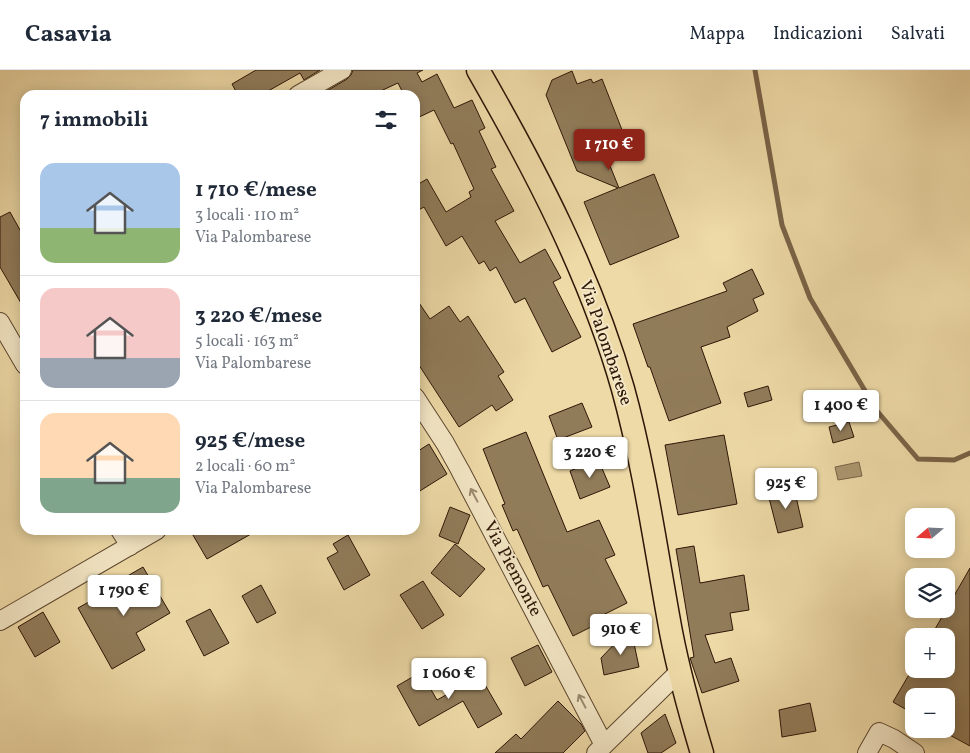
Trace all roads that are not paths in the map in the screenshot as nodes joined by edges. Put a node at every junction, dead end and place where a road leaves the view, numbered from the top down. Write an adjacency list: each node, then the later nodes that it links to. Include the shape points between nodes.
1 (342, 70): 3 (street)
2 (478, 70): 11 (main road, Via Palombarese, via 559,223 608,344 639,452)
3 (307, 90)
4 (0, 322): 5 (street)
5 (20, 356)
6 (420, 405): 12 (street, Via Piemonte, one-way to 6, via 460,470)
7 (123, 535): 9 (street)
8 (149, 535): 9 (street)
9 (130, 546): 10 (street)
10 (0, 621)
11 (680, 671): 12 (street); 13 (main road, Via Palombarese)
12 (600, 749)
13 (702, 753)
14 (867, 753): 15 (street, via 879,732)
15 (915, 753)

